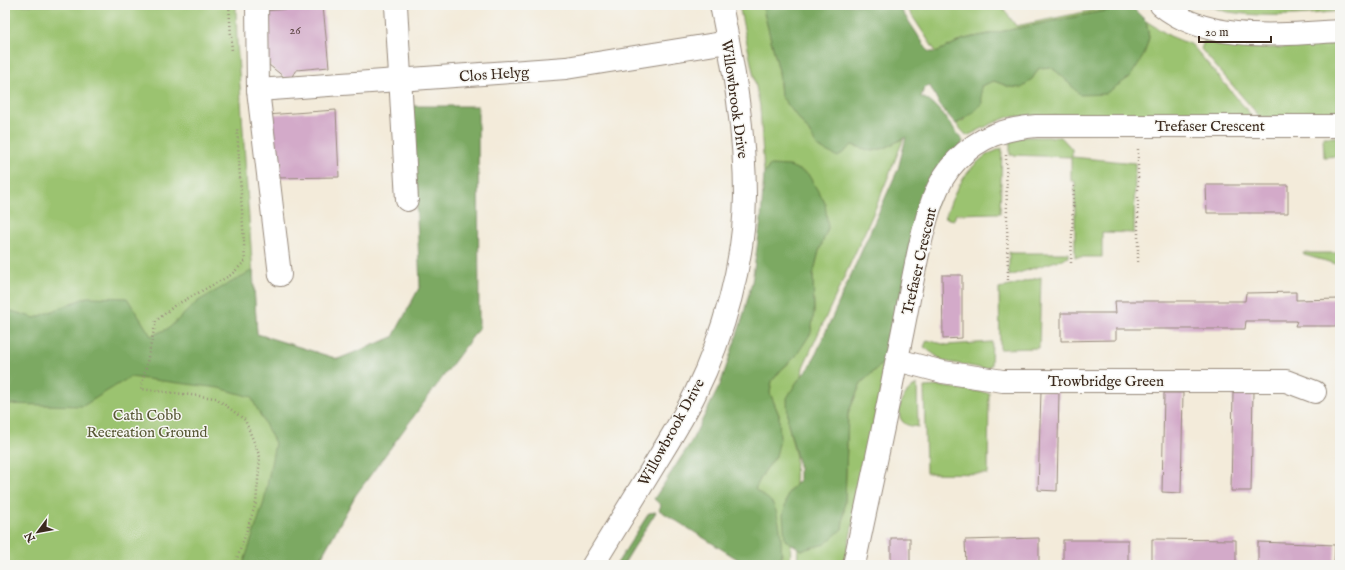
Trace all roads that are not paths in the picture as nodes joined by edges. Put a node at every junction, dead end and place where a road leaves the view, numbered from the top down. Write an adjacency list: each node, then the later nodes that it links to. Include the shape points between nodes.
1 (257, 5): 8 (street)
2 (396, 5): 7 (street)
3 (721, 5): 6 (street, Willowbrook Drive)
4 (1161, 5): 5 (street, via 1184,20 1235,33)
5 (1340, 31)
6 (728, 42): 7 (street, Clos Helyg, via 566,68); 14 (street, Willowbrook Drive, via 744,151 745,197 741,245 725,319 692,400)
7 (401, 81): 8 (street, Clos Helyg); 10 (street)
8 (258, 90): 11 (street)
9 (1340, 126): 12 (street, Trefaser Crescent, via 1036,126 1013,128 985,139 956,160 940,183 928,210)
10 (407, 200)
11 (280, 275)
12 (897, 360): 13 (street, Trowbridge Green, via 943,372 1004,381 1286,381); 15 (street, Trefaser Crescent)
13 (1314, 392)
14 (592, 565)
15 (854, 565)

